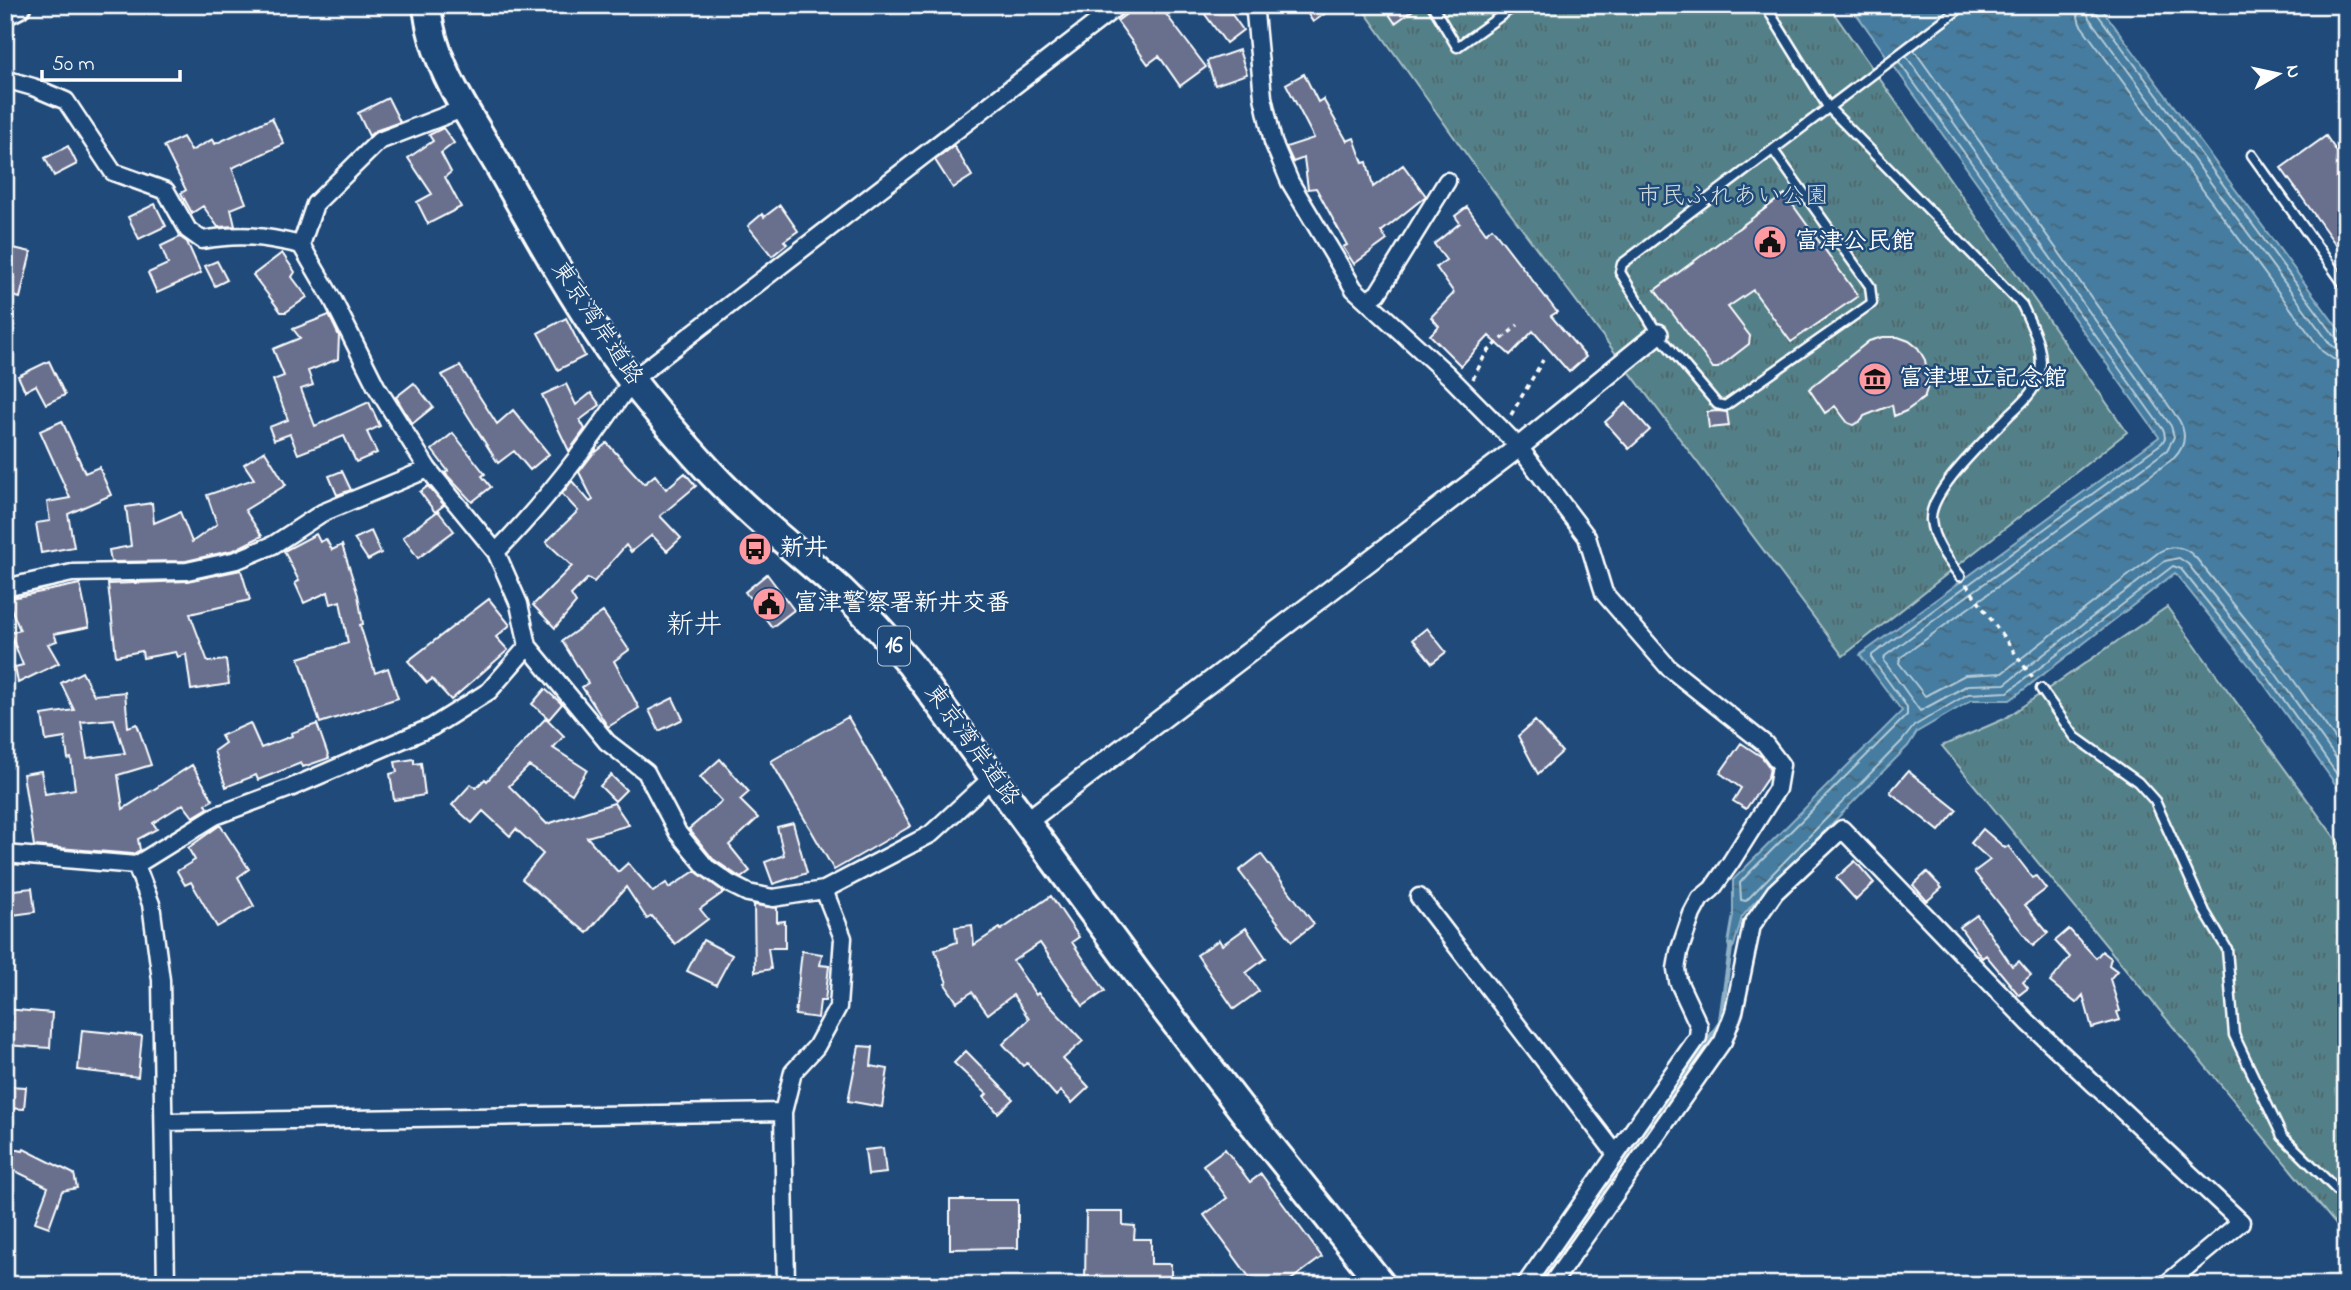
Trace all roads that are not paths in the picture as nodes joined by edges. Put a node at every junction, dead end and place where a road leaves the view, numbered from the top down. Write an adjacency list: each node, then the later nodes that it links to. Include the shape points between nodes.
1 (17, 5): 9 (highway)
2 (427, 5): 12 (highway, 東京湾岸道路 / 16, via 438,56)
3 (1119, 5): 20 (street)
4 (1252, 5): 18 (street, via 1273,142 1320,234 1354,289)
5 (1432, 5): 6 (lane, via 1457,47)
6 (1516, 5)
7 (1765, 5): 11 (lane)
8 (1964, 5): 11 (lane)
9 (5, 11)
10 (5, 79): 16 (street, via 66,101 113,172 166,191 188,230 202,240 231,235)
11 (1828, 107): 13 (lane); 24 (lane, via 2022,305 2040,344 2039,376 2028,396 1951,477 1936,500 1931,519 1934,530 1941,551)
12 (465, 108): 16 (street, via 379,141 315,204); 20 (highway, 東京湾岸道路 / 16, via 566,284)
13 (1773, 150): 19 (lane, via 1622,264 1620,272); 19 (lane, via 1870,286 1872,303 1725,406 1717,404)
14 (2252, 155): 17 (lane)
15 (1447, 181): 18 (street, via 1378,293)
16 (301, 245): 22 (street, via 376,386)
17 (2346, 288)
18 (1367, 301): 21 (street)
19 (1658, 334): 21 (street)
20 (632, 380): 23 (street, via 587,447 534,514); 28 (highway, 東京湾岸道路 / 16, via 710,472 877,626)
21 (1519, 447): 29 (street); 36 (street, via 1587,537 1604,593 1668,667 1765,744 1781,765 1777,789 1731,862 1700,900 1679,952 1678,981 1699,1026 1698,1037)
22 (428, 469): 23 (street); 25 (street, via 322,513 273,545 237,560 187,571 72,573)
23 (496, 552): 26 (street, via 519,604)
24 (1960, 576)
25 (5, 588)
26 (528, 646): 31 (street, via 489,691 432,727 215,816); 32 (street, via 607,742 646,772 678,833 706,867 748,893 773,898)
27 (2040, 689): 37 (lane, via 2075,737 2138,782 2155,801 2205,912 2227,949 2234,1035 2282,1136)
28 (993, 776): 29 (highway, 東京湾岸道路 / 16); 32 (street, via 931,834)
29 (1026, 821): 40 (highway, 東京湾岸道路 / 16, via 1140,977)
30 (5, 854): 31 (street)
31 (136, 865): 35 (street, via 157,934)
32 (824, 890): 34 (street, via 843,938 838,1007 816,1047 793,1072)
33 (1419, 897): 36 (street)
34 (783, 1112): 35 (street); 39 (street)
35 (164, 1122): 38 (street)
36 (1616, 1154): 41 (street)
37 (2346, 1199)
38 (166, 1285)
39 (786, 1285)
40 (1382, 1285)
41 (1525, 1285)
42 (1552, 1285): 43 (street, via 1723,1041 1734,1012 1752,925 1775,892 1842,830 2029,1023 2241,1222)
43 (2165, 1285)

